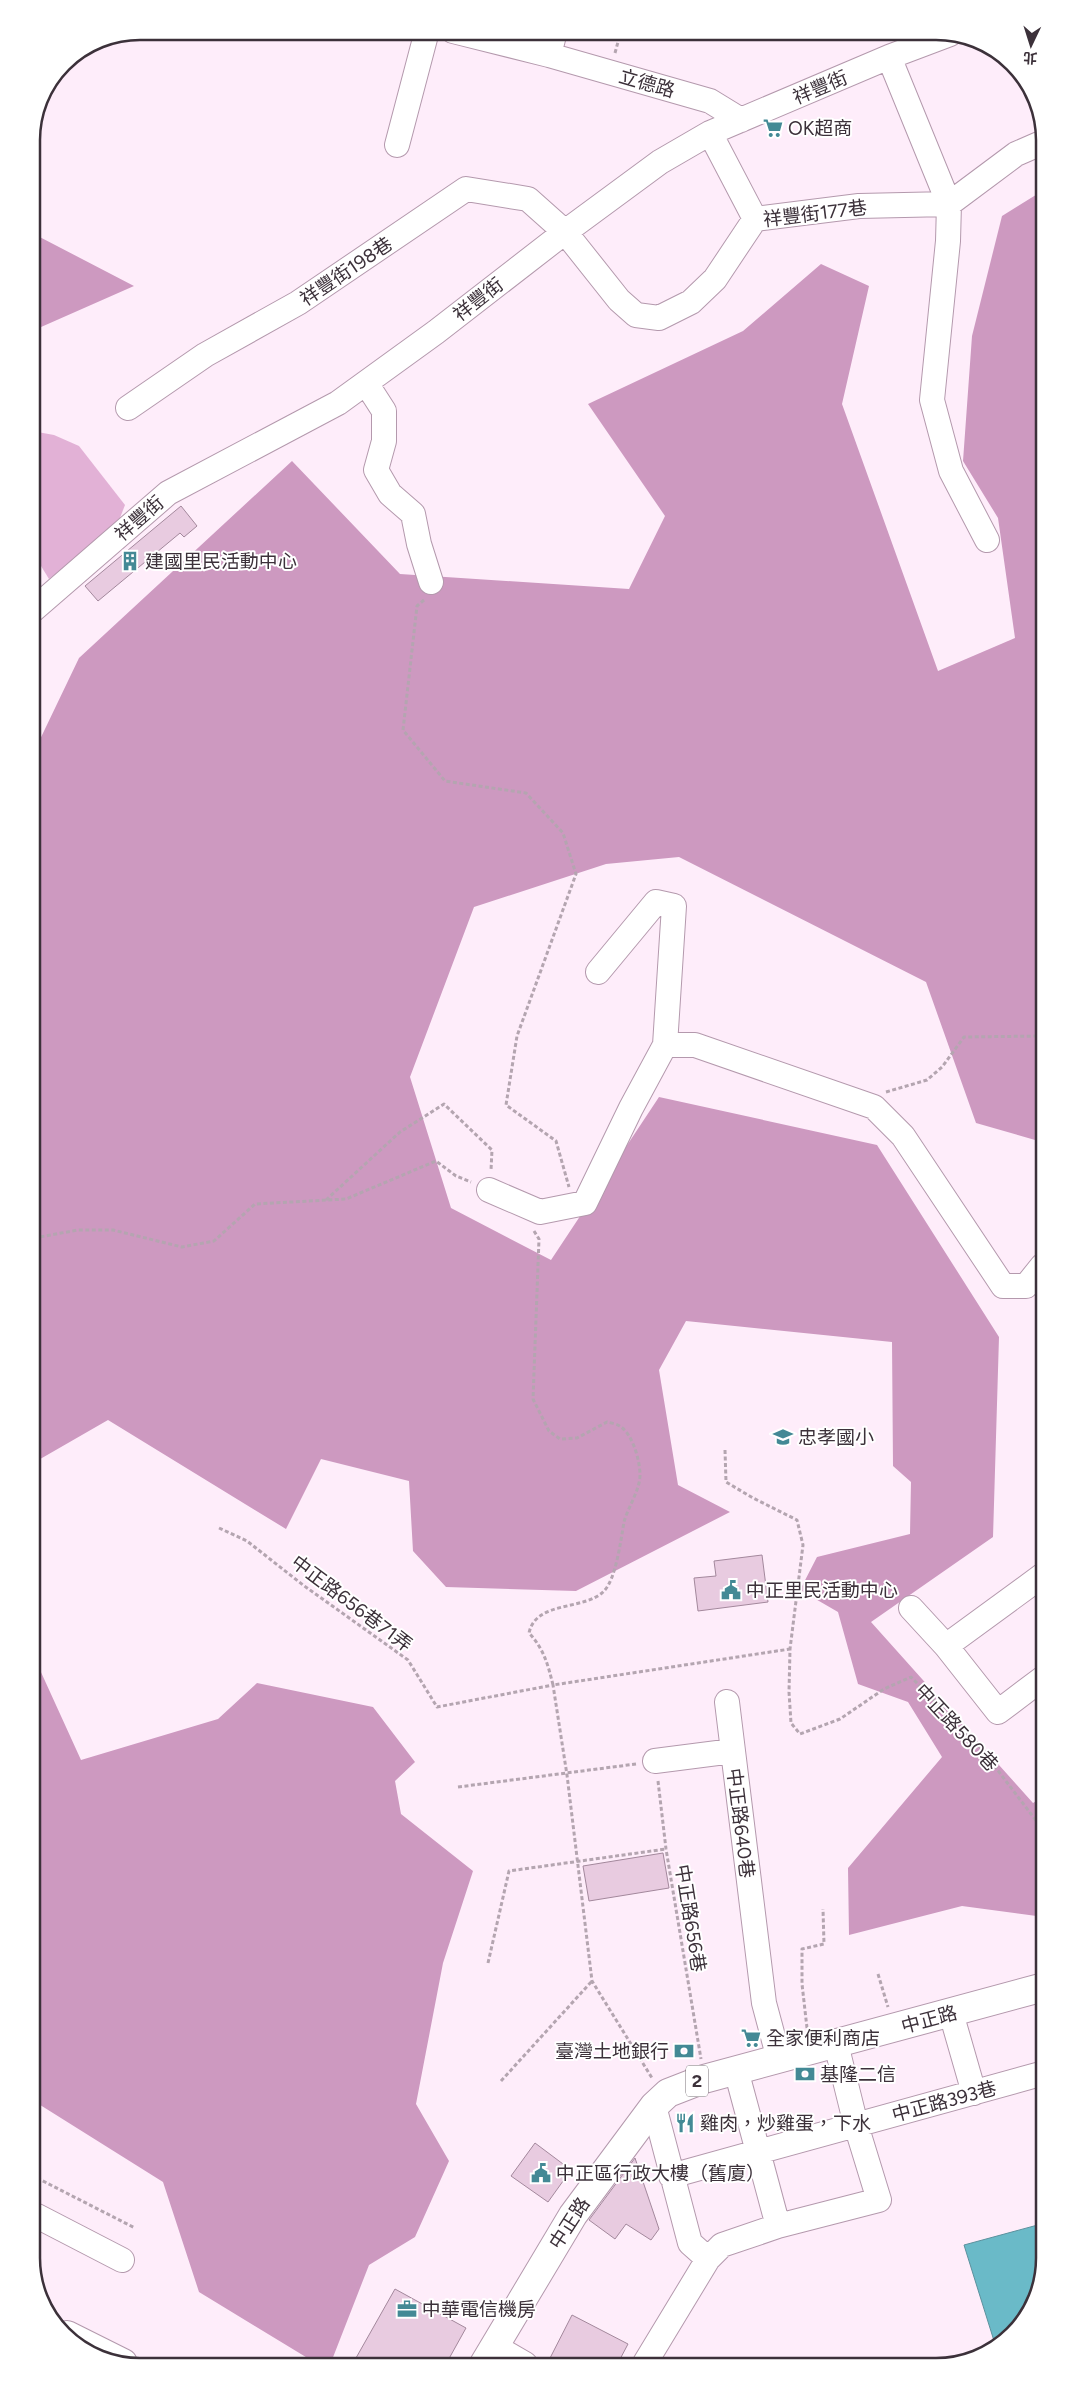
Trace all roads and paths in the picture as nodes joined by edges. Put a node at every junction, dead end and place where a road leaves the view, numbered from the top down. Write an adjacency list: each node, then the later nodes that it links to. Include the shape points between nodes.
1 (425, 40): 9 (street)
2 (489, 40): 5 (street, 立德路)
3 (553, 40): 5 (street)
4 (935, 40): 6 (street, 祥豐街)
5 (549, 55): 7 (street, 立德路, via 710,101)
6 (889, 58): 7 (street, 祥豐街); 11 (street)
7 (740, 120): 8 (street, 祥豐街)
8 (710, 133): 12 (street); 13 (street, 祥豐街, via 660,162)
9 (397, 145)
10 (1036, 145): 11 (street, via 1016,154)
11 (949, 204): 12 (street, 祥豐街177巷, via 859,206); 16 (street, via 932,400 951,471)
12 (754, 219): 13 (street, 祥豐街177巷, via 714,279 691,302 659,318 636,315 619,300)
13 (565, 232): 14 (street, 祥豐街); 15 (street, 祥豐街198巷, via 528,199 466,189 298,303 205,355)
14 (366, 383): 17 (street, via 384,411 384,441 376,470 390,494 413,514); 18 (street, 祥豐街, via 338,403 168,493)
15 (128, 408)
16 (987, 540)
17 (431, 582): 26 (path, via 427,598 417,606 403,730 445,780 526,793 563,833 576,874 517,1036 506,1105 556,1141)
18 (40, 604)
19 (598, 972): 21 (street, via 656,902 674,906)
20 (1036, 1036): 22 (path, via 964,1037 942,1067 927,1080)
21 (665, 1045): 26 (street, via 585,1203); 28 (street, via 695,1045 874,1107 903,1136 1003,1286 1026,1286)
22 (880, 1094)
23 (489, 1190): 24 (path, via 456,1176 436,1160 346,1199); 24 (path, via 492,1150 444,1104 400,1132); 25 (street)
24 (326, 1200): 27 (path, via 255,1204 214,1240 182,1247 113,1230 78,1230)
25 (516, 1202): 26 (street, via 540,1212); 36 (path, via 539,1240 533,1399 549,1431 560,1439 577,1438 607,1422 622,1427 633,1443 641,1476 606,1590 594,1600 546,1612 530,1627 529,1633 547,1661)
26 (574, 1205)
27 (40, 1237)
28 (1036, 1274)
29 (725, 1450): 34 (path, 中正路580巷, via 726,1482 797,1520 803,1545)
30 (220, 1528): 36 (path, 中正路656巷71弄, via 247,1541 408,1660 437,1707)
31 (1036, 1580): 33 (street)
32 (911, 1608): 33 (street)
33 (946, 1646): 35 (street, via 998,1712)
34 (790, 1649): 36 (path); 42 (path, 中正路580巷, via 791,1723 800,1734 840,1719 884,1689 911,1677 980,1746)
35 (1036, 1683)
36 (553, 1685): 40 (path)
37 (727, 1702): 38 (street)
38 (732, 1751): 39 (street, 中正路640巷); 54 (street, 中正路640巷, via 764,2003)
39 (655, 1761): 40 (path); 43 (path, 中正路656巷)
40 (567, 1774): 41 (path); 44 (path)
41 (458, 1787)
42 (1036, 1820)
43 (666, 1849): 44 (path); 57 (path, 中正路656巷)
44 (577, 1861): 46 (path, via 509,1871); 48 (path)
45 (823, 1909): 53 (path, via 824,1944 802,1949)
46 (488, 1963)
47 (878, 1974): 51 (path)
48 (592, 1981): 58 (path); 60 (path)
49 (1036, 1989): 50 (main road, 中正路 / 2)
50 (951, 2013): 51 (main road, 中正路 / 2); 59 (street)
51 (894, 2028): 52 (main road, 中正路 / 2)
52 (836, 2044): 53 (main road, 中正路 / 2); 61 (street)
53 (809, 2051): 54 (main road, 中正路 / 2)
54 (779, 2059): 55 (main road, 中正路 / 2)
55 (736, 2070): 57 (main road, 中正路 / 2); 62 (street)
56 (1036, 2075): 59 (street, 中正路393巷)
57 (704, 2079): 60 (main road, 中正路 / 2)
58 (501, 2081)
59 (974, 2093): 61 (street, 中正路393巷)
60 (659, 2101): 63 (street); 70 (main road, 中正路, via 573,2215)
61 (856, 2125): 62 (street, 中正路393巷); 66 (street, via 879,2200)
62 (759, 2152): 63 (street, 中正路393巷); 66 (street)
63 (671, 2176): 68 (street, via 690,2243)
64 (40, 2180): 67 (path)
65 (40, 2218): 69 (street)
66 (778, 2226): 68 (street, via 722,2245)
67 (134, 2228)
68 (708, 2259): 71 (street)
69 (122, 2260)
70 (489, 2355)
71 (648, 2358)

